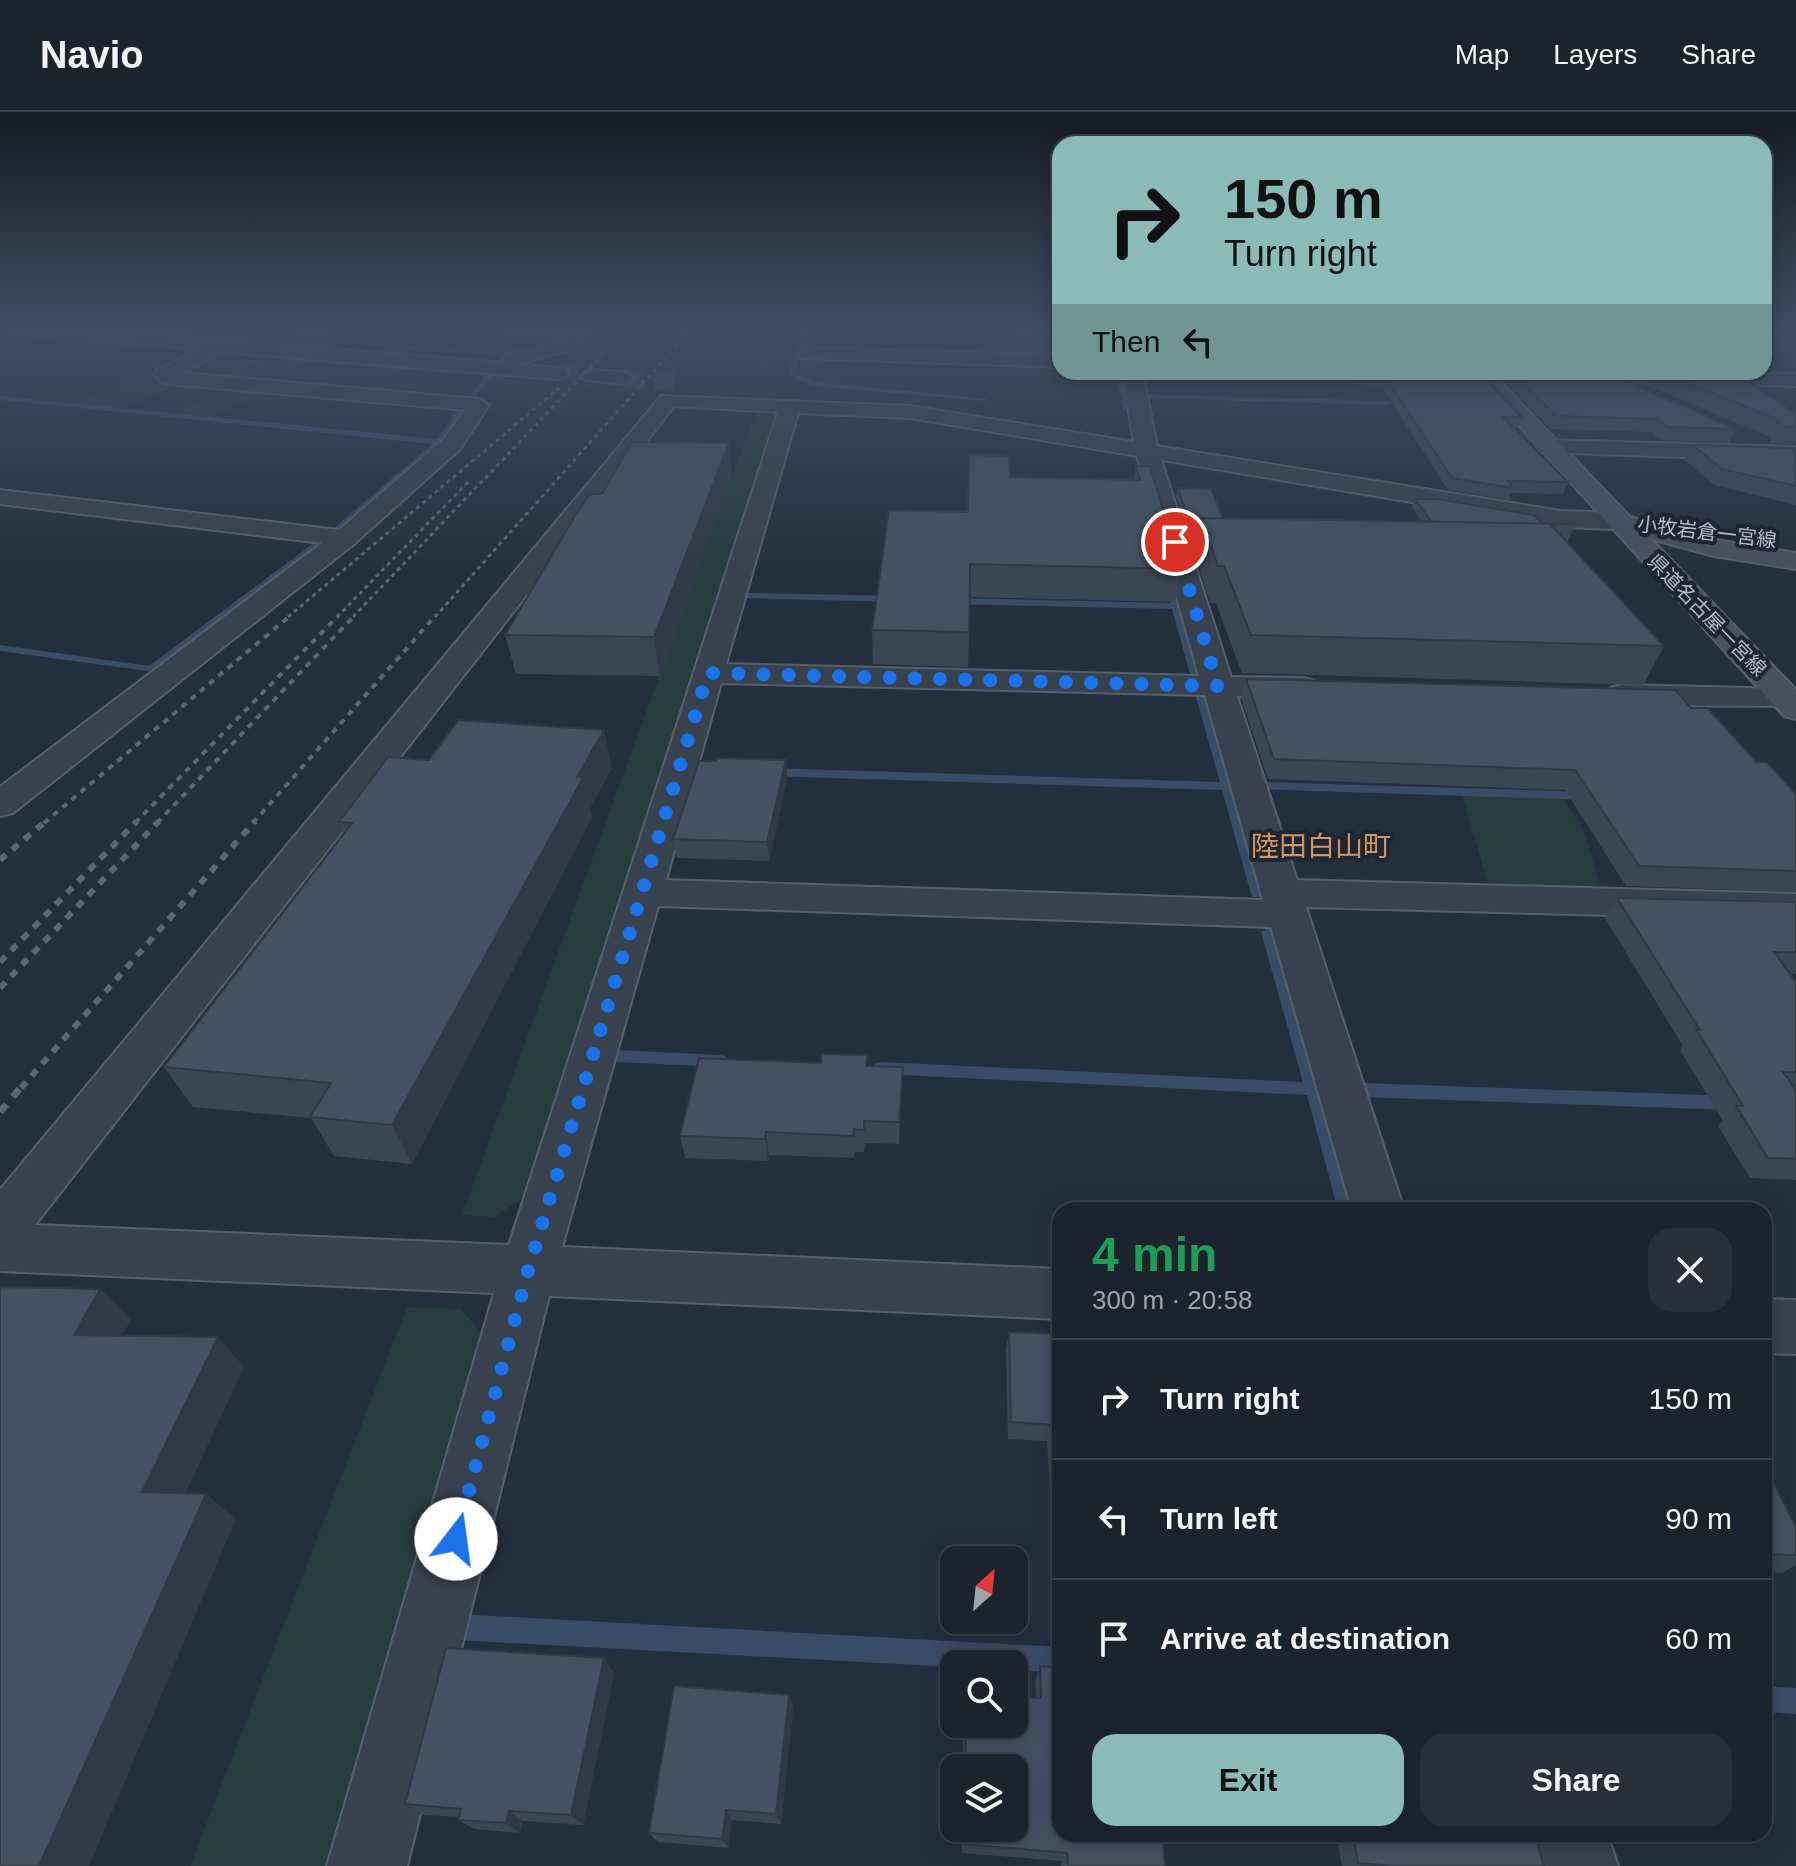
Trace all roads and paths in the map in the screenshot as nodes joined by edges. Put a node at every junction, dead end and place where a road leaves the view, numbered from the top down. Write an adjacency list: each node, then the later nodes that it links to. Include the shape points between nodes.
1 (475, 411): 13 (street, via 452,444)
2 (659, 411): 28 (street)
3 (789, 411): 18 (street)
4 (887, 411): 9 (street)
5 (1134, 411): 9 (street)
6 (1516, 411): 8 (main road, 小牧岩倉一宮線)
7 (1730, 431): 10 (street)
8 (1548, 447): 10 (street); 12 (main road, 小牧岩倉一宮線)
9 (1147, 452): 12 (street, via 1561,519); 14 (street)
10 (1791, 456)
11 (0, 497): 13 (street)
12 (1615, 535): 16 (main road, 小牧岩倉一宮線, via 1714,530); 17 (main road, 小牧岩倉一宮線); 22 (main road, 県道名古屋一宮線, via 1645,550)
13 (345, 538): 23 (street)
14 (1175, 542): 15 (street); 19 (street)
15 (1206, 542)
16 (1796, 543)
17 (1796, 561)
18 (708, 673): 19 (street); 24 (street)
19 (1218, 686): 20 (street); 25 (street)
20 (1330, 688)
21 (1598, 695): 22 (street)
22 (1793, 704)
23 (0, 805)
24 (642, 892): 25 (street); 30 (street)
25 (1285, 903): 26 (street); 27 (street)
26 (1796, 907)
27 (1376, 1202)
28 (0, 1229)
29 (0, 1247): 30 (street)
30 (528, 1271): 31 (street); 35 (street)
31 (1052, 1294)
32 (1772, 1326): 33 (street)
33 (1796, 1327)
34 (1570, 1842): 36 (street)
35 (367, 1866)
36 (1578, 1866)

